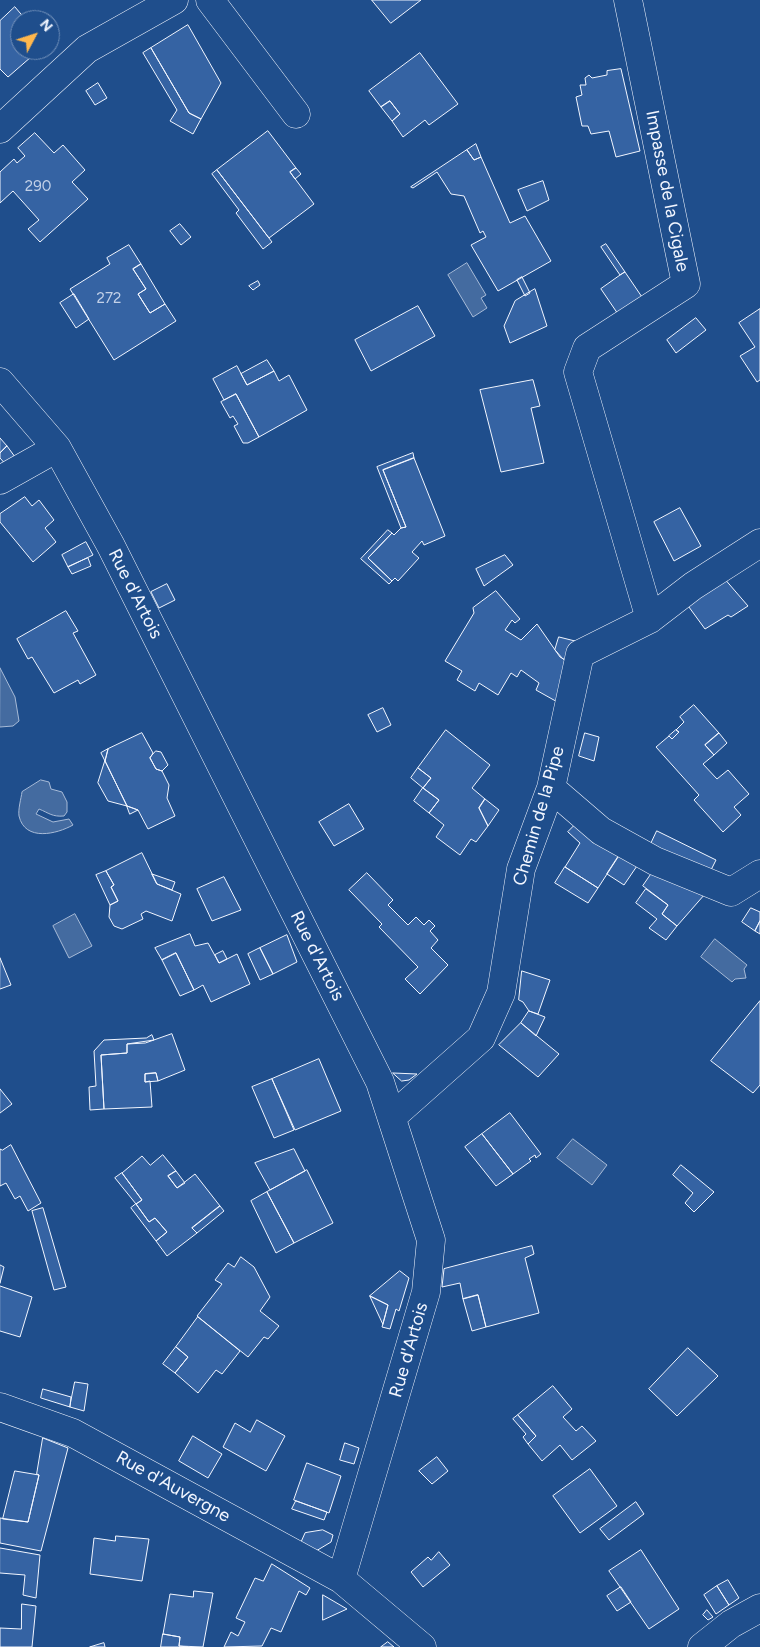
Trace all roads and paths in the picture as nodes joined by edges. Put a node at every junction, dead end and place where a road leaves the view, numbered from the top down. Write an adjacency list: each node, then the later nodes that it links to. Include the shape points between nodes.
1 (174, 0): 5 (street, via 87,49)
2 (210, 0): 4 (street)
3 (628, 0): 10 (street, Impasse de la Cigale, via 686,284 587,348 578,372)
4 (296, 114)
5 (0, 128)
6 (0, 382): 7 (street, Rue d'Artois)
7 (57, 448): 8 (street); 13 (street, Rue d'Artois, via 111,546 380,1082)
8 (0, 480)
9 (760, 543): 10 (street, Chemin de la Pipe, via 693,586)
10 (650, 619): 11 (street, Chemin de la Pipe, via 580,654)
11 (550, 788): 12 (street, via 601,831 655,861 731,892); 13 (street, Chemin de la Pipe, via 521,869 501,993 481,1038)
12 (760, 874)
13 (393, 1116): 15 (street, Rue d'Artois, via 431,1240 426,1292)
14 (0, 1407): 15 (street, Rue d'Auvergne, via 73,1433)
15 (342, 1579): 17 (street, Rue d'Auvergne)
16 (760, 1608): 18 (street, via 731,1624)
17 (422, 1647)
18 (702, 1647)

